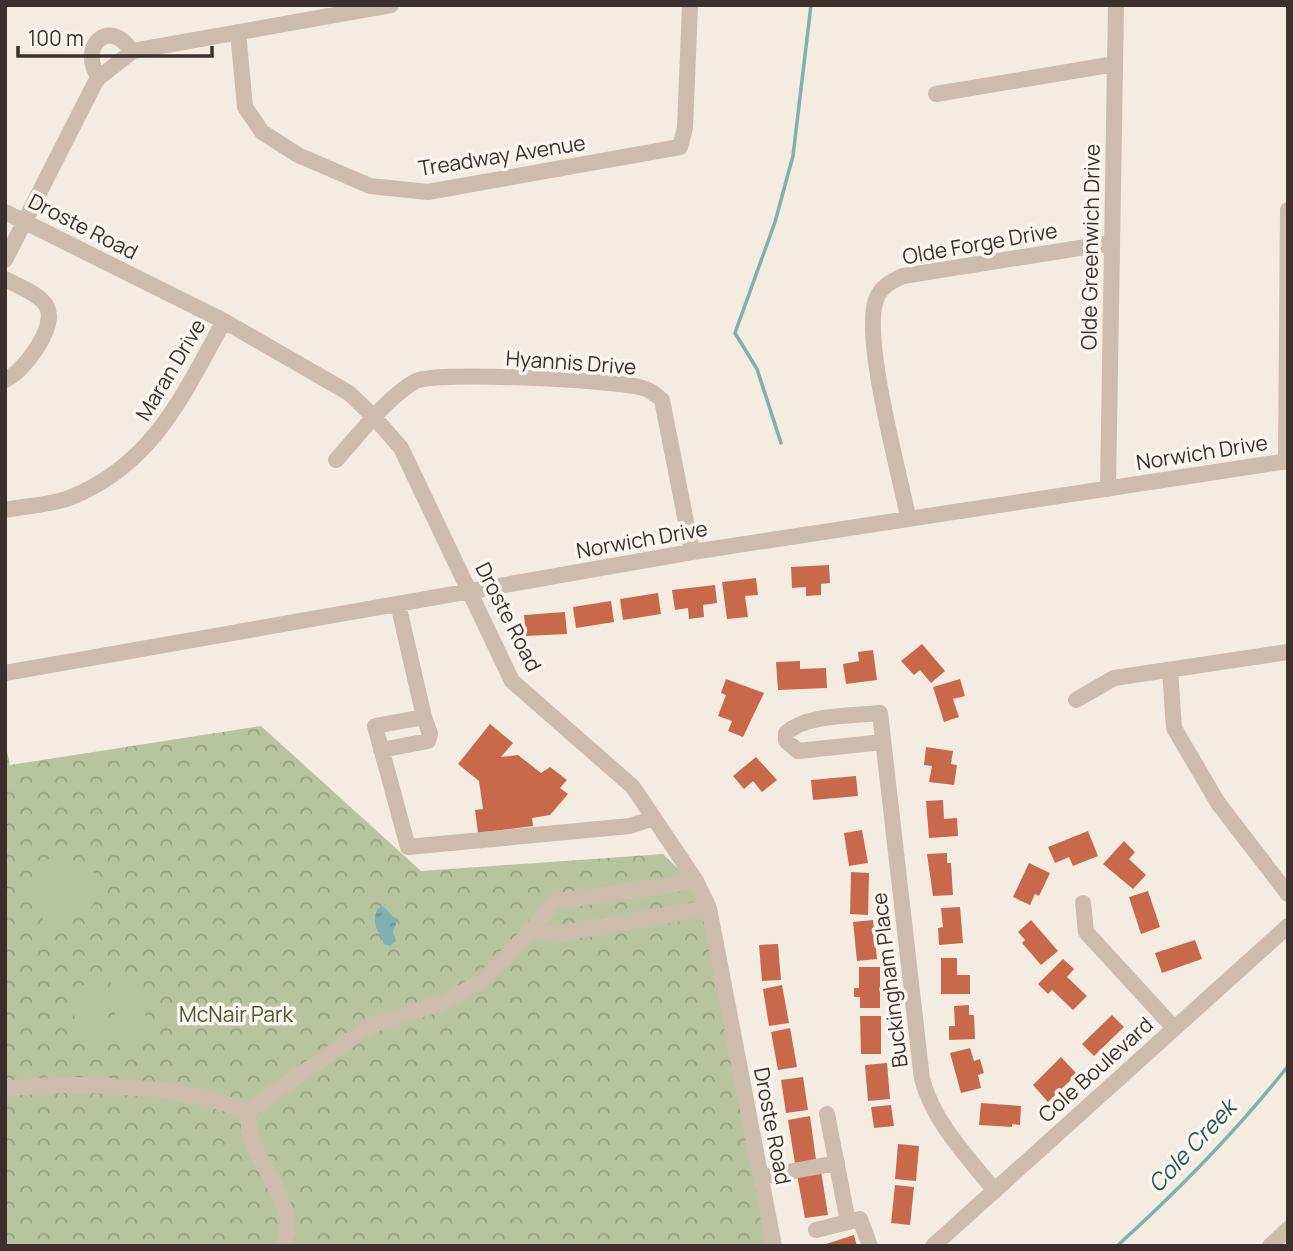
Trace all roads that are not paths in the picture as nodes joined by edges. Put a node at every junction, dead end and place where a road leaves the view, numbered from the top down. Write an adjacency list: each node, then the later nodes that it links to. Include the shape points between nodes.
1 (391, 5): 4 (street)
2 (690, 5): 4 (street, Treadway Avenue, via 685,128 680,147 428,192 370,186 298,155 262,132 246,107)
3 (1116, 5): 6 (street, Olde Greenwich Drive)
4 (238, 32): 5 (street)
5 (131, 51): 7 (street); 7 (street, via 125,41 99,38 91,57)
6 (1115, 64): 8 (street); 12 (street, Olde Greenwich Drive)
7 (99, 78): 11 (street)
8 (936, 94)
9 (1288, 210): 19 (street)
10 (5, 212): 11 (street, Droste Road)
11 (24, 222): 13 (street); 15 (street, Droste Road)
12 (1111, 243): 20 (street, Olde Greenwich Drive); 22 (street, Olde Forge Drive, via 903,276 886,284 876,298 872,337)
13 (5, 260)
14 (5, 279): 16 (street, via 39,298 49,318 26,365)
15 (224, 321): 17 (street, Droste Road, via 349,393); 21 (street, Maran Drive, via 171,418 114,475 67,498)
16 (5, 380)
17 (375, 418): 18 (street, Hyannis Drive); 23 (street, Hyannis Drive, via 404,389 431,376 593,381 652,391 662,400); 24 (street, Droste Road, via 401,448)
18 (336, 460)
19 (1287, 461): 20 (street, Norwich Drive)
20 (1108, 489): 22 (street, Norwich Drive)
21 (5, 510)
22 (908, 517): 23 (street, Norwich Drive)
23 (692, 552): 24 (street, Norwich Drive)
24 (470, 591): 25 (street, Norwich Drive); 33 (street, Droste Road, via 512,681 633,787)
25 (398, 604): 28 (street, Norwich Drive); 30 (street)
26 (1288, 652): 27 (street)
27 (1170, 670): 29 (street, via 1114,678); 35 (street, via 1174,729 1218,803)
28 (5, 673)
29 (1076, 700)
30 (424, 717): 32 (street, via 428,741); 32 (street, via 375,726)
31 (883, 742): 31 (street, Buckingham Place, via 880,713 795,725 786,733 786,741 798,751); 46 (street, Buckingham Place, via 922,1079 942,1124)
32 (381, 750): 33 (street, via 408,847 630,826)
33 (654, 818): 34 (street, Droste Road)
34 (696, 881): 37 (street, Droste Road); 39 (street, via 553,902)
35 (1288, 894)
36 (1083, 903): 40 (street, via 1086,932)
37 (709, 908): 39 (street, via 558,934); 45 (street, Droste Road)
38 (1288, 926): 40 (street, Cole Boulevard)
39 (531, 931): 42 (street, via 481,982 442,1003 371,1025)
40 (1174, 1028): 46 (street, Cole Boulevard)
41 (5, 1089): 42 (street, via 125,1088 225,1102)
42 (248, 1111): 50 (street, via 249,1133 285,1213)
43 (827, 1114): 44 (street)
44 (837, 1163): 45 (street); 47 (street)
45 (761, 1177): 51 (street, Droste Road)
46 (995, 1191): 53 (street, Cole Boulevard)
47 (848, 1222): 49 (street); 52 (street, via 860,1219)
48 (1288, 1229): 54 (street)
49 (816, 1230)
50 (284, 1246)
51 (774, 1246)
52 (870, 1246)
53 (933, 1246)
54 (1270, 1246)

